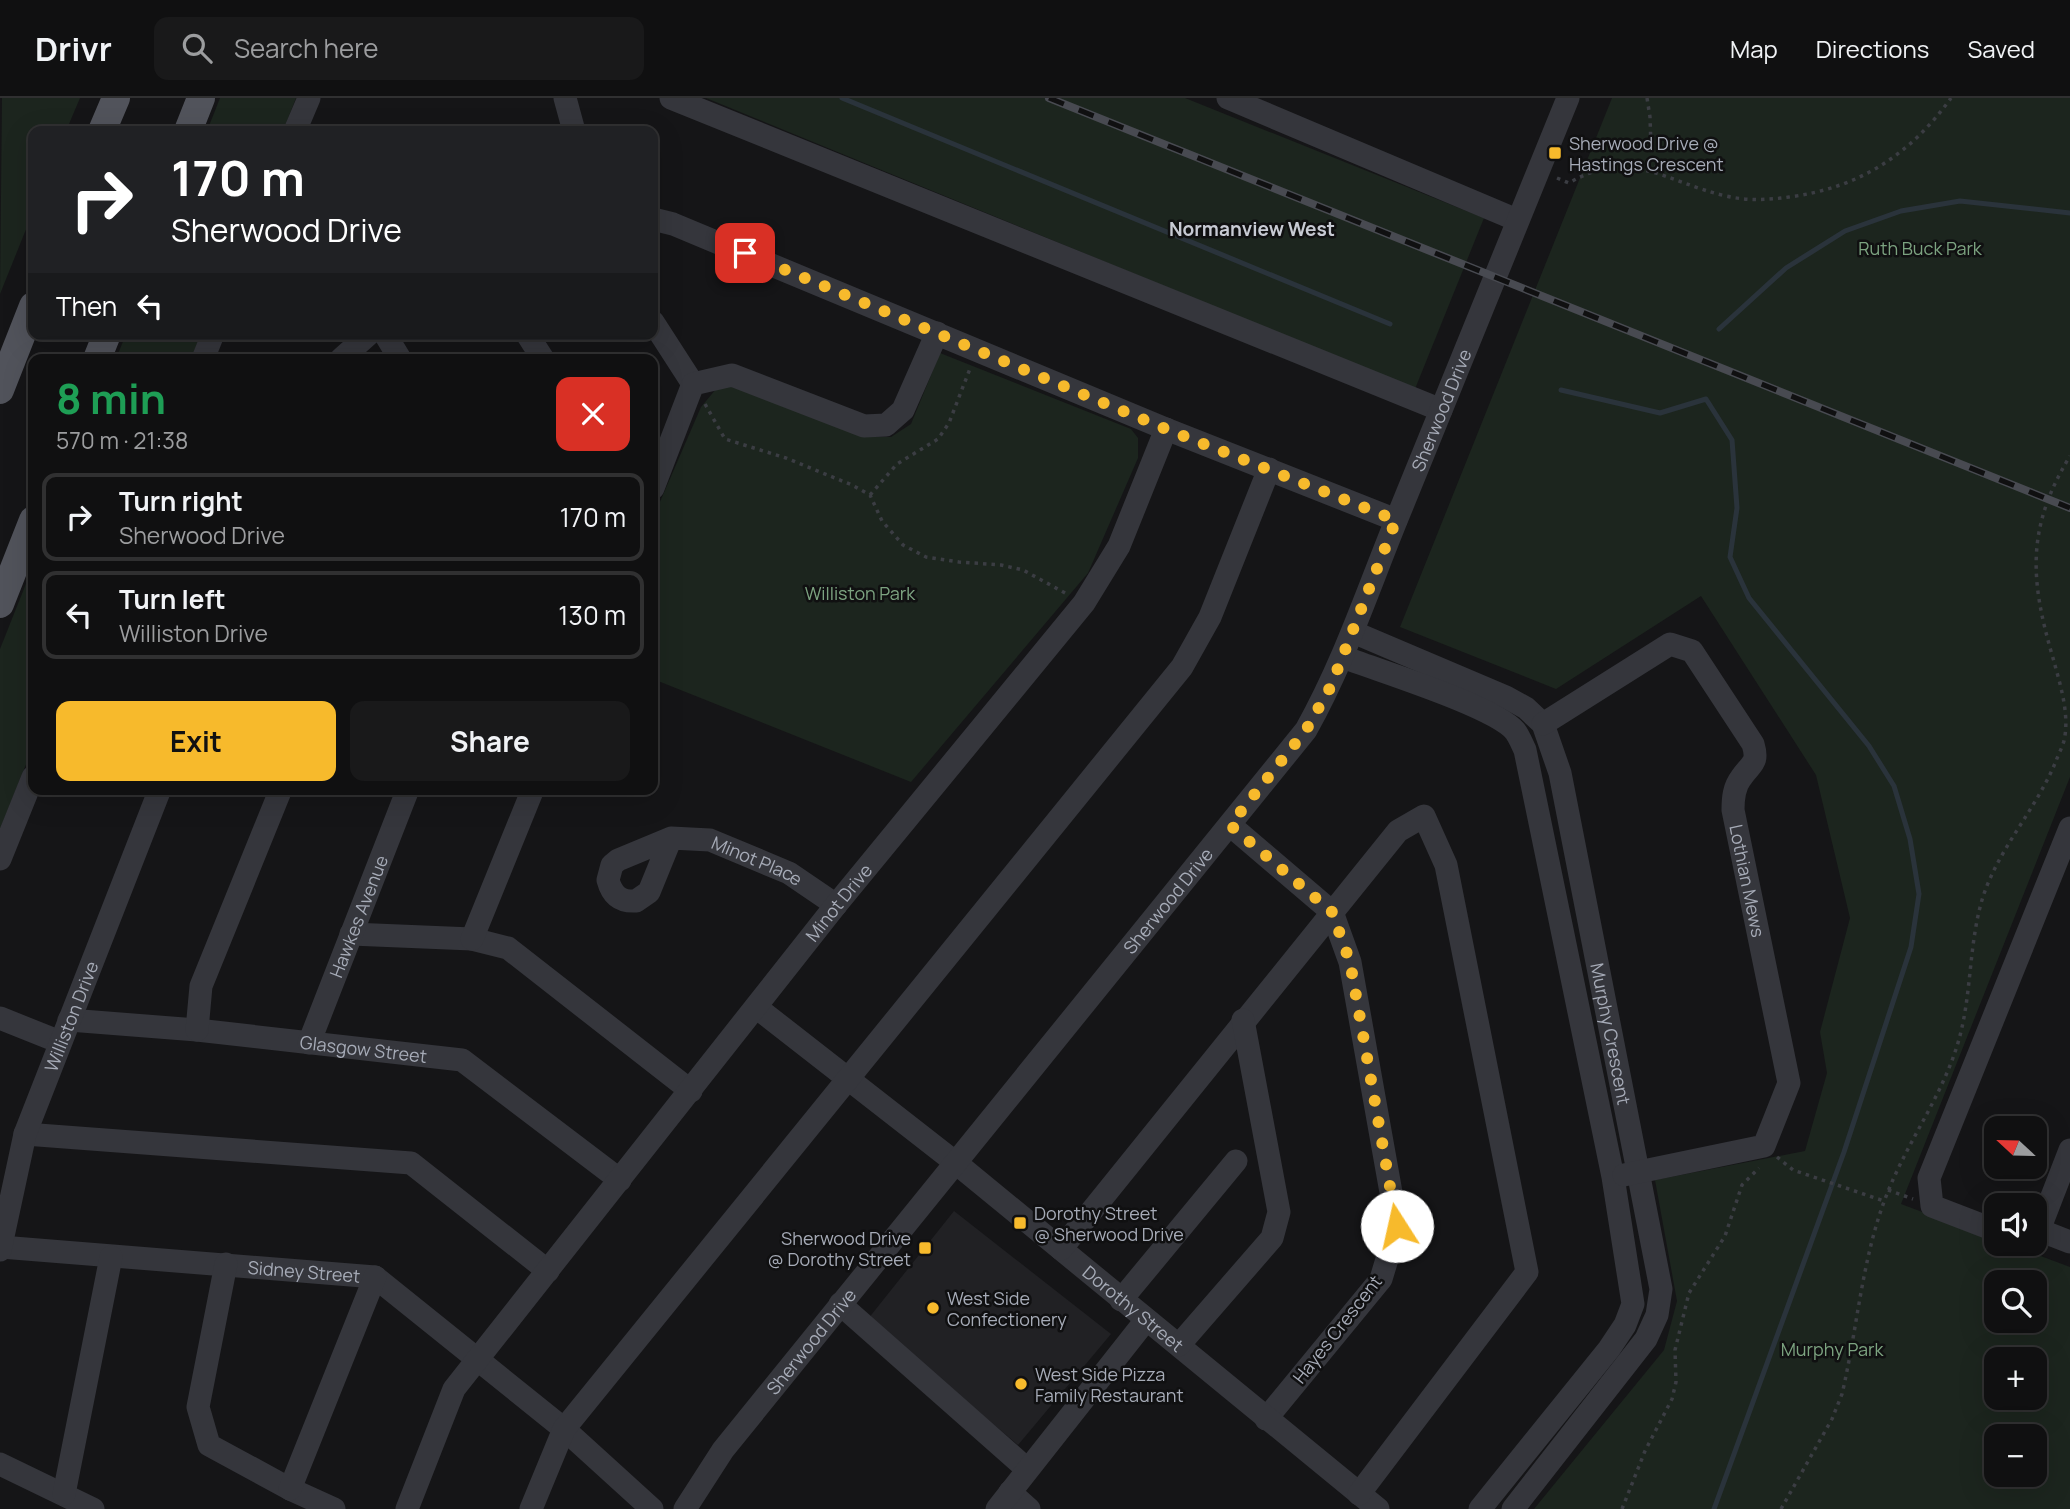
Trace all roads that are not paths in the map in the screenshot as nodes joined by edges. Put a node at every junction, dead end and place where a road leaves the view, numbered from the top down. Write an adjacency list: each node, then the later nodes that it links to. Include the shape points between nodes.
1 (116, 98): 8 (main road)
2 (201, 98): 9 (main road)
3 (309, 98): 10 (street)
4 (565, 98): 11 (street)
5 (671, 98): 21 (street)
6 (1228, 98): 13 (street)
7 (1568, 98): 13 (street, Sherwood Drive)
8 (104, 126)
9 (190, 126)
10 (297, 126)
11 (573, 126)
12 (658, 220): 16 (street)
13 (1517, 220): 21 (street, Sherwood Drive)
14 (28, 319): 20 (main road)
15 (658, 330): 19 (street)
16 (937, 333): 19 (street, via 903,410 886,425 864,426 732,375); 22 (street)
17 (362, 340): 18 (street)
18 (347, 354)
19 (694, 384): 24 (street)
20 (0, 390)
21 (1441, 410): 25 (street, Sherwood Drive)
22 (1166, 429): 23 (street); 40 (street, Minot Drive, via 1119,547 1084,603)
23 (1269, 469): 25 (street); 51 (street, via 1210,617 1182,667)
24 (658, 475)
25 (1396, 520): 28 (street, Sherwood Drive)
26 (28, 533): 27 (main road)
27 (0, 604)
28 (1353, 632): 29 (street, Sherwood Drive); 30 (street, via 1506,697)
29 (1343, 657): 36 (street, Sherwood Drive, via 1306,730); 58 (street, Murphy Crescent, via 1494,716 1515,731 1525,750)
30 (1543, 724): 57 (street, Murphy Crescent, via 1560,774); 57 (street, Lothian Mews, via 1670,644 1692,651 1756,754 1754,764 1736,786 1733,810 1789,1083 1764,1146)
31 (28, 789): 39 (street)
32 (158, 795): 46 (street, Williston Drive)
33 (279, 795): 48 (street, via 201,986)
34 (406, 795): 42 (street, Hawkes Avenue)
35 (531, 795): 43 (street)
36 (1230, 825): 41 (street, Hayes Crescent); 56 (street, Sherwood Drive)
37 (2070, 828): 61 (street, via 1929,1178 1932,1206)
38 (671, 838): 40 (street, Minot Place, via 710,840 789,873)
39 (0, 859)
40 (836, 905): 44 (street, Minot Drive)
41 (1332, 912): 47 (street); 75 (street, Hayes Crescent, via 1350,962 1397,1226 1381,1279); 81 (street, via 1398,831 1424,816 1446,864 1527,1272)
42 (351, 934): 43 (street); 50 (street, Hawkes Avenue)
43 (472, 939): 52 (street, via 508,948)
44 (756, 1007): 51 (street, Dorothy Street); 52 (street, Minot Drive)
45 (0, 1018): 49 (street)
46 (69, 1020): 48 (street, Glasgow Street); 49 (street, Williston Drive)
47 (1243, 1020): 65 (street); 73 (street, via 1279,1212 1272,1238)
48 (197, 1030): 50 (street, Glasgow Street)
49 (60, 1042): 53 (street, Williston Drive)
50 (309, 1043): 59 (street, Glasgow Street, via 462,1060)
51 (847, 1078): 56 (street, Dorothy Street); 76 (street)
52 (691, 1091): 59 (street, Minot Drive)
53 (25, 1134): 64 (street, Williston Drive); 68 (street, via 411,1163)
54 (2070, 1150): 60 (street)
55 (1236, 1161): 70 (street)
56 (956, 1163): 65 (street, Dorothy Street); 71 (street, Sherwood Drive)
57 (1638, 1172): 58 (street, Lothian Mews); 92 (street, Murphy Crescent, via 1661,1289 1657,1315 1646,1339)
58 (1613, 1177): 91 (street, Murphy Crescent, via 1633,1304 1625,1325)
59 (620, 1180): 68 (street, Minot Drive)
60 (2047, 1206)
61 (1984, 1226)
62 (2047, 1234): 63 (street)
63 (2070, 1242)
64 (0, 1248): 66 (street, Sidney Street)
65 (1061, 1249): 70 (street, Dorothy Street)
66 (111, 1257): 67 (street, Sidney Street); 80 (street)
67 (226, 1264): 69 (street, Sidney Street); 79 (street, via 198,1407 209,1445)
68 (548, 1271): 74 (street, Minot Drive)
69 (375, 1277): 74 (street, Sidney Street); 79 (street)
70 (1121, 1300): 72 (street, Dorothy Street)
71 (840, 1304): 78 (street); 88 (street, Sherwood Drive, via 723,1450)
72 (1146, 1320): 73 (street, Dorothy Street); 78 (street)
73 (1179, 1345): 75 (street, Dorothy Street)
74 (477, 1358): 76 (street, Sidney Street); 85 (street, via 454,1389)
75 (1266, 1419): 81 (street, Dorothy Street)
76 (564, 1429): 86 (street); 87 (street, Sidney Street)
77 (0, 1464): 80 (street)
78 (1027, 1469): 82 (street)
79 (290, 1489): 84 (street)
80 (64, 1494): 83 (street)
81 (1359, 1494): 90 (street, Dorothy Street)
82 (1003, 1501): 89 (street)
83 (93, 1509)
84 (334, 1509)
85 (407, 1509)
86 (531, 1509)
87 (652, 1509)
88 (685, 1509)
89 (1029, 1509)
90 (1378, 1509)
91 (1480, 1509)
92 (1513, 1509)

